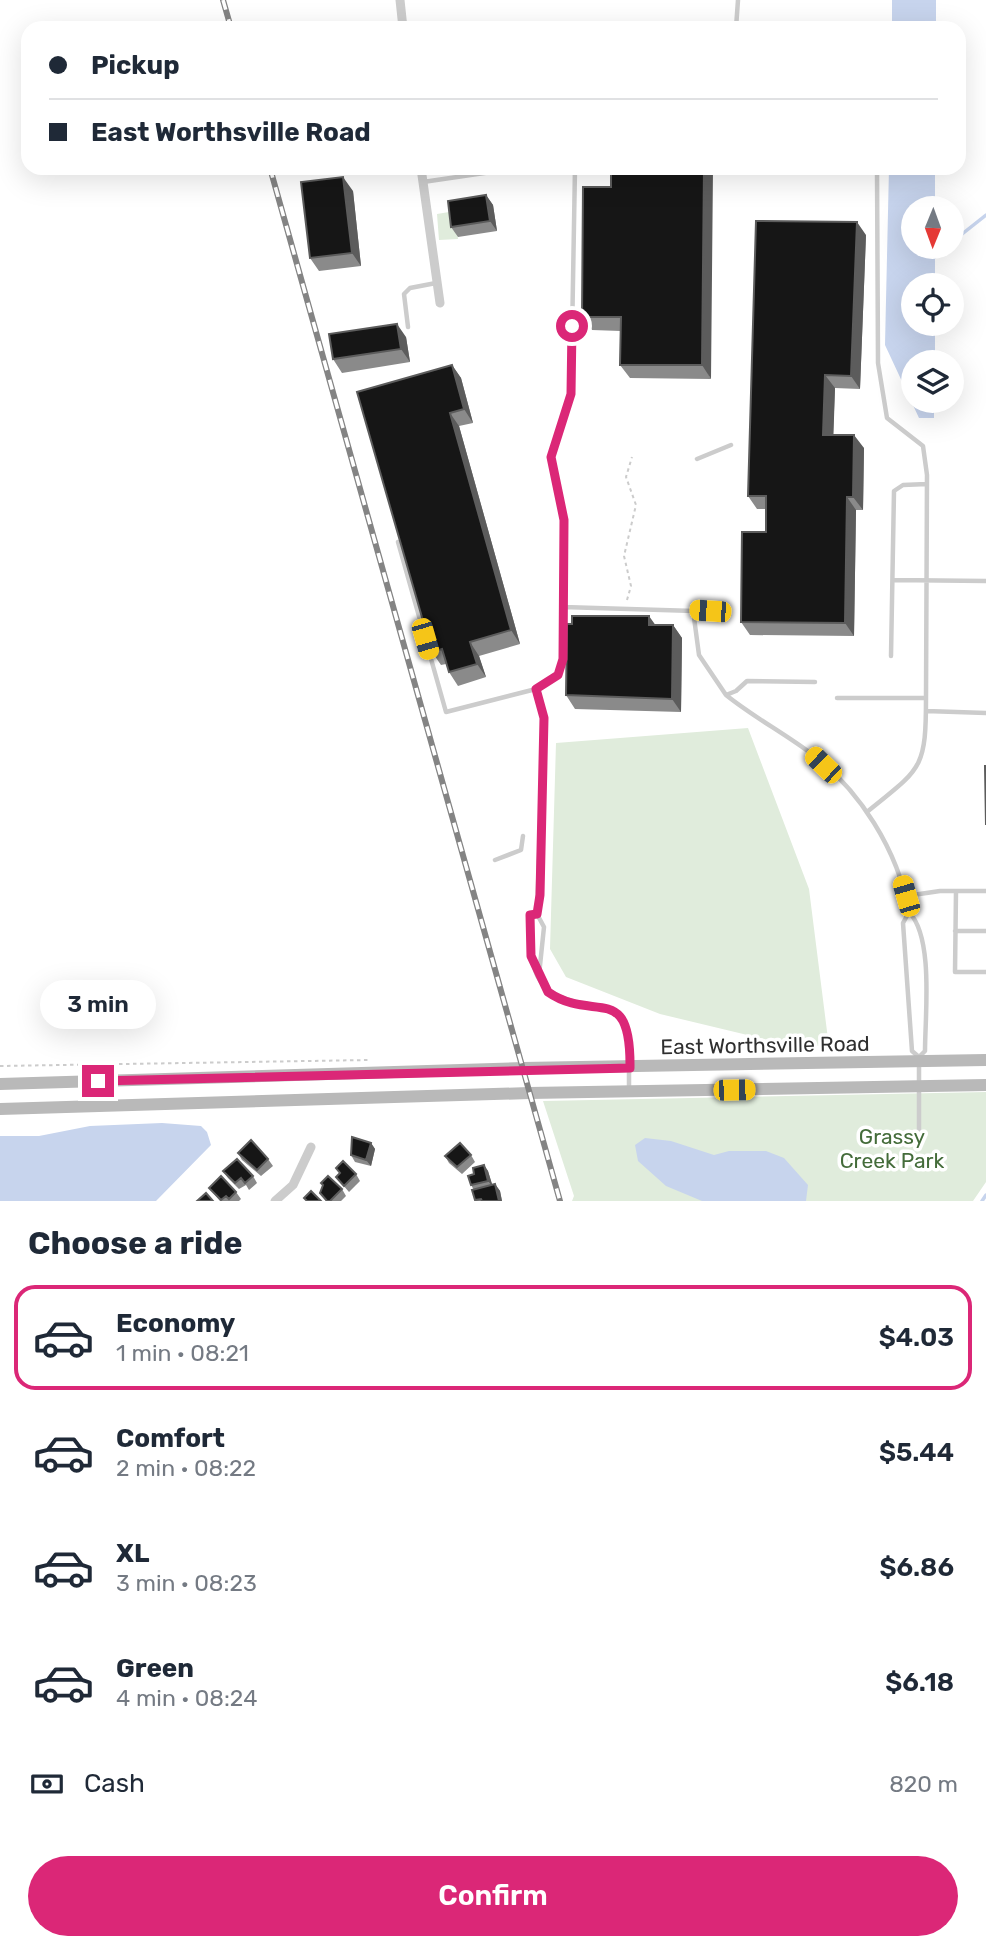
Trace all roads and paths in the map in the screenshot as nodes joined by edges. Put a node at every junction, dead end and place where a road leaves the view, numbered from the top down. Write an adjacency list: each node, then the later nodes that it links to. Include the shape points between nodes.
1 (400, 0): 3 (street)
2 (738, 0): 4 (lane)
3 (402, 21)
4 (736, 21)
5 (422, 175): 9 (street)
6 (470, 175): 9 (lane)
7 (575, 175): 21 (lane, via 571,394 551,457 564,511)
8 (877, 175): 16 (lane, via 882,390 887,418 923,446)
9 (422, 182): 10 (street)
10 (437, 283): 11 (street); 12 (lane, via 410,288 404,294)
11 (440, 303)
12 (408, 327)
13 (731, 445): 15 (lane)
14 (632, 457): 22 (path, via 626,477 636,505 624,556 631,586)
15 (697, 458)
16 (927, 484): 18 (lane, via 902,485 894,491); 20 (lane)
17 (398, 542): 27 (lane, via 446,712)
18 (893, 580): 20 (lane); 25 (lane)
19 (986, 581): 20 (lane)
20 (926, 582): 30 (lane)
21 (563, 607): 22 (lane); 27 (lane, via 561,667 558,675)
22 (627, 608): 23 (lane)
23 (694, 610): 24 (lane); 28 (lane, via 699,655)
24 (727, 612)
25 (891, 656)
26 (815, 682): 28 (lane, via 747,681)
27 (536, 689): 40 (lane, via 544,718)
28 (726, 695): 33 (lane, via 811,753)
29 (837, 698): 30 (lane)
30 (926, 698): 31 (lane)
31 (926, 711): 32 (lane); 33 (lane, via 921,762)
32 (986, 713)
33 (867, 812): 38 (lane)
34 (523, 836): 35 (lane, via 521,850)
35 (495, 860)
36 (956, 891): 37 (lane); 38 (lane); 41 (lane)
37 (986, 891)
38 (906, 896): 39 (lane)
39 (909, 912): 45 (lane, via 903,923 909,1026 912,1051); 45 (lane, via 918,921 925,972 925,1051)
40 (537, 914): 44 (lane, via 544,927); 44 (lane, via 530,915 531,956)
41 (955, 931): 42 (lane); 43 (lane, via 955,972)
42 (986, 931)
43 (986, 972)
44 (539, 975): 47 (lane, via 542,985 556,998 603,1006 623,1018 628,1028)
45 (919, 1059): 46 (main road, East Worthsville Road); 47 (main road, East Worthsville Road); 50 (lane)
46 (986, 1060)
47 (630, 1068): 48 (main road, East Worthsville Road); 51 (lane)
48 (0, 1084)
49 (986, 1085): 50 (main road, East Worthsville Road)
50 (919, 1087): 51 (main road, East Worthsville Road); 53 (lane)
51 (629, 1091): 52 (main road, East Worthsville Road)
52 (0, 1109)
53 (919, 1131)
54 (312, 1147): 55 (street, via 293,1185)
55 (275, 1201)

